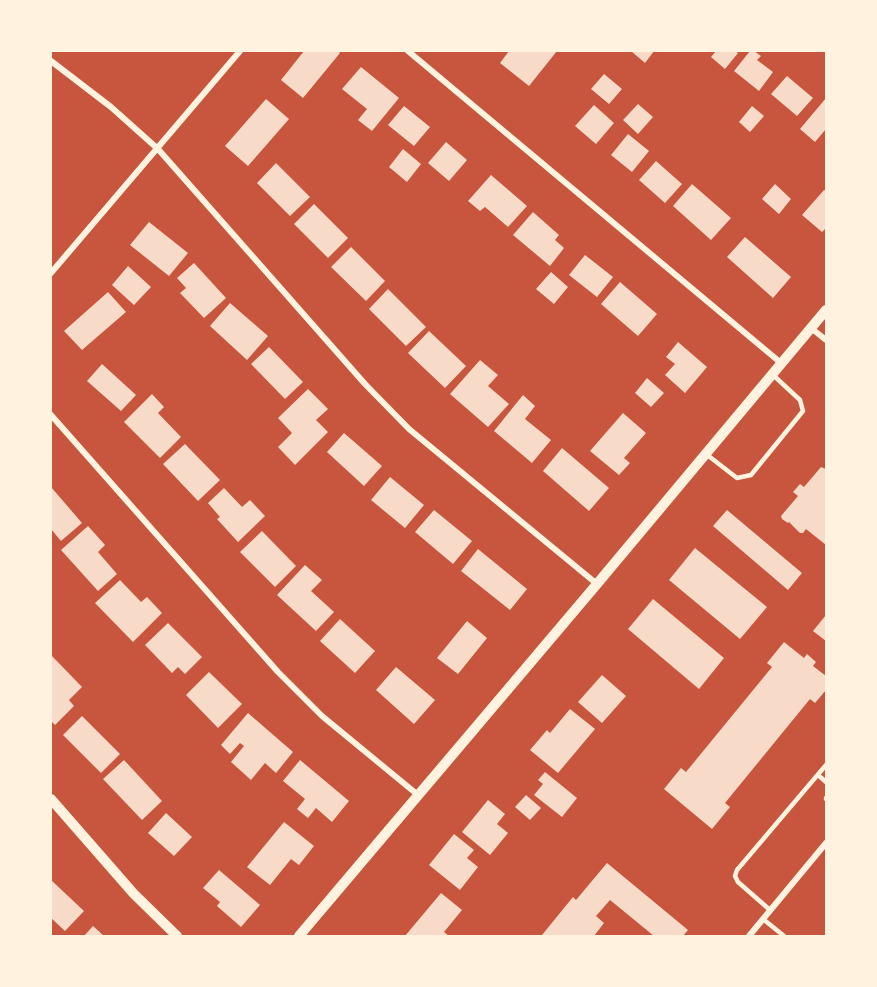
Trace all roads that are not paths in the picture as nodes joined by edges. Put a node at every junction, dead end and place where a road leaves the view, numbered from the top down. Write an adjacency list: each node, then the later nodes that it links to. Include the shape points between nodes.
1 (240, 51): 4 (street)
2 (408, 51): 9 (street)
3 (51, 61): 4 (street)
4 (158, 149): 5 (street); 13 (street, via 409,429)
5 (51, 273)
6 (826, 310): 7 (street)
7 (811, 328): 8 (street); 9 (street)
8 (826, 340)
9 (781, 363): 10 (street)
10 (772, 374): 12 (street); 12 (lane, via 800,400 803,411 752,475 737,478)
11 (51, 415): 17 (street, via 278,672 322,716)
12 (706, 454): 13 (street)
13 (597, 584): 17 (street)
14 (826, 765): 15 (lane)
15 (818, 775): 16 (lane); 20 (lane, via 737,870 738,882)
16 (826, 782)
17 (418, 795): 23 (street)
18 (52, 802): 22 (street)
19 (826, 843): 20 (street)
20 (770, 910): 21 (street)
21 (763, 919): 24 (street); 25 (lane)
22 (177, 936)
23 (299, 936)
24 (749, 936)
25 (784, 936)

